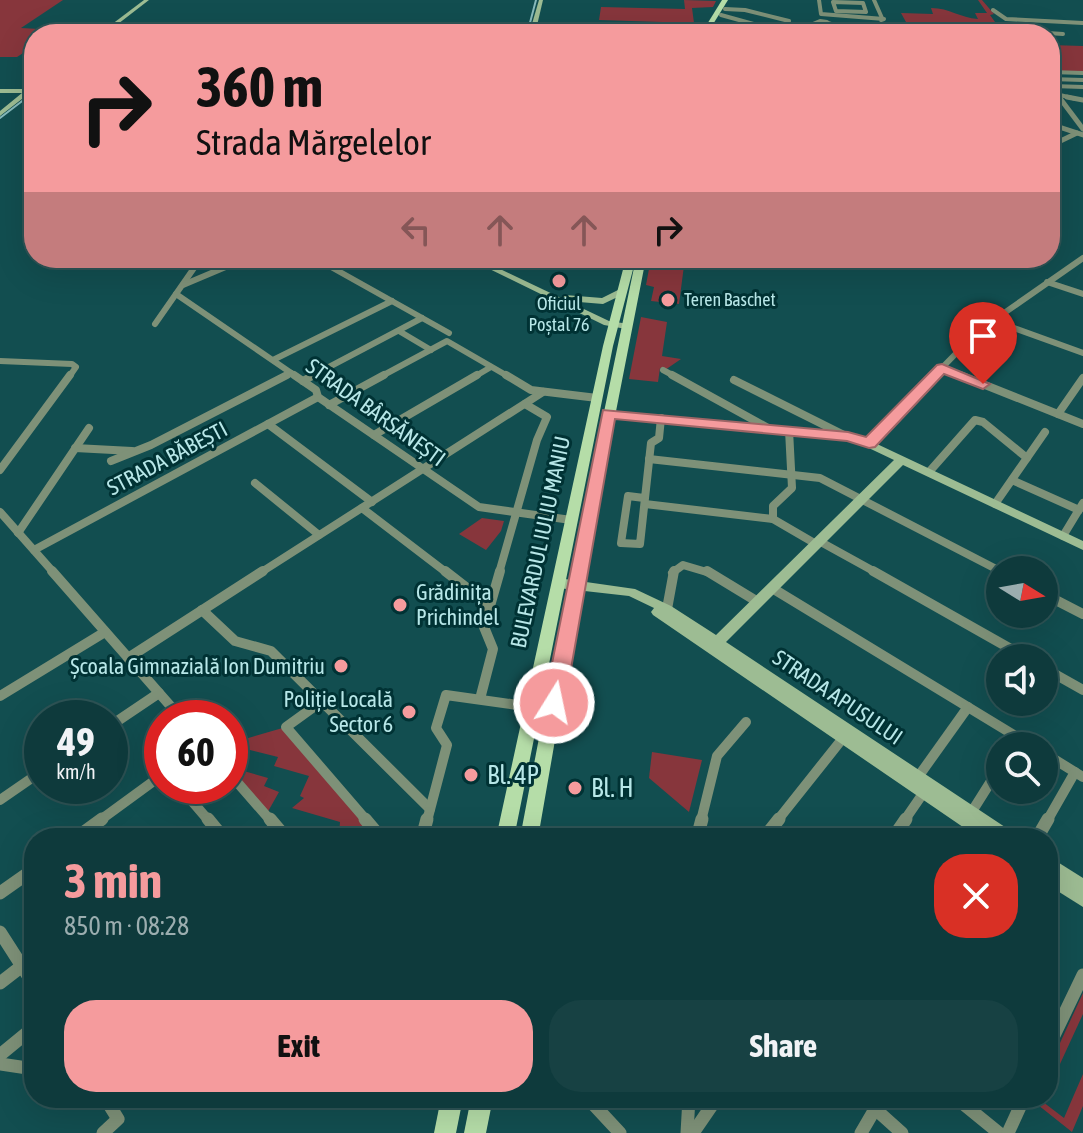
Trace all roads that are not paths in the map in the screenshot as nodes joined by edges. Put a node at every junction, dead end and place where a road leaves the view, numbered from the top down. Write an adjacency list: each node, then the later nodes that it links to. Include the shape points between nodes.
1 (147, 0): 13 (main road)
2 (541, 0): 14 (main road)
3 (819, 0): 10 (street, via 821,14)
4 (874, 0): 10 (street, via 881,19)
5 (848, 1): 10 (street); 10 (street, via 864,3 866,12); 10 (street, via 833,2 834,10)
6 (752, 4): 8 (street)
7 (726, 5): 8 (street); 15 (main road); 16 (main road); 17 (street)
8 (742, 10): 11 (street)
9 (993, 10): 12 (street, via 1006,19)
10 (851, 14)
11 (789, 21)
12 (1083, 23)
13 (115, 24)
14 (535, 24)
15 (714, 24)
16 (714, 24)
17 (761, 24)
18 (1060, 34): 19 (street)
19 (1063, 34)
20 (1060, 72): 21 (street)
21 (1083, 73)
22 (1083, 80): 23 (street)
23 (1060, 82)
24 (1060, 84): 25 (street)
25 (1083, 87)
26 (0, 89): 27 (main road)
27 (24, 90)
28 (1060, 95): 35 (street)
29 (1060, 96): 32 (street)
30 (24, 97): 33 (main road)
31 (24, 98): 34 (main road)
32 (1083, 100)
33 (0, 114)
34 (0, 121)
35 (1080, 121): 37 (street)
36 (1060, 127): 37 (street)
37 (1081, 132): 38 (street)
38 (1060, 141)
39 (1083, 258): 47 (street)
40 (194, 268): 48 (street)
41 (223, 268): 48 (street)
42 (334, 268): 53 (street)
43 (500, 268): 52 (main road)
44 (500, 268): 56 (main road)
45 (629, 268): 49 (main road, BULEVARDUL IULIU MANIU)
46 (638, 268): 56 (main road, BULEVARDUL IULIU MANIU)
47 (1047, 282): 51 (street); 55 (street)
48 (182, 285): 50 (street)
49 (623, 291): 52 (main road, via 603,301); 56 (main road, BULEVARDUL IULIU MANIU)
50 (176, 294): 57 (street); 62 (street, STRADA BÂRSĂNEȘTI)
51 (1083, 294)
52 (565, 298): 56 (main road)
53 (392, 301): 54 (street); 62 (street)
54 (422, 318): 58 (street); 59 (street)
55 (992, 320): 61 (street); 65 (street)
56 (620, 323): 73 (main road, BULEVARDUL IULIU MANIU); 76 (main road, BULEVARDUL IULIU MANIU)
57 (155, 324)
58 (399, 331): 60 (street); 70 (street)
59 (450, 337): 60 (street); 64 (street)
60 (431, 350): 75 (street)
61 (1083, 353)
62 (273, 360): 67 (street, STRADA BÂRSĂNEȘTI)
63 (0, 361): 95 (street, via 76,367)
64 (491, 367): 71 (street); 85 (street)
65 (942, 368): 77 (street); 87 (street)
66 (663, 370): 82 (street)
67 (291, 373): 70 (street, STRADA BÂRSĂNEȘTI); 89 (street)
68 (1083, 378): 77 (street)
69 (734, 380): 86 (street)
70 (303, 381): 72 (street, STRADA BÂRSĂNEȘTI)
71 (543, 392): 73 (street); 74 (street)
72 (318, 397): 75 (street, STRADA BÂRSĂNEȘTI); 79 (street, STRADA BĂBEȘTI)
73 (597, 398): 108 (main road, BULEVARDUL IULIU MANIU)
74 (525, 404): 94 (street); 105 (street, via 547,417)
75 (329, 405): 85 (street, STRADA BÂRSĂNEȘTI)
76 (608, 413): 78 (main road); 117 (main road, BULEVARDUL IULIU MANIU)
77 (1058, 414): 80 (street)
78 (661, 418): 82 (main road); 91 (street)
79 (268, 424): 103 (street); 114 (street, STRADA BĂBEȘTI)
80 (1083, 424)
81 (89, 428): 88 (street)
82 (768, 428): 83 (main road)
83 (789, 430): 86 (main road); 97 (street)
84 (1045, 432): 90 (street)
85 (374, 435): 94 (street, STRADA BÂRSĂNEȘTI)
86 (848, 437): 87 (main road)
87 (869, 443): 92 (main road)
88 (75, 448): 89 (street); 109 (street)
89 (135, 451): 93 (street)
90 (1027, 458): 96 (street, via 975,420); 98 (street)
91 (649, 459): 97 (street); 101 (street)
92 (902, 459): 96 (main road); 100 (main road)
93 (111, 461)
94 (423, 469): 103 (street); 105 (street, STRADA BÂRSĂNEȘTI, via 479,507)
95 (0, 470)
96 (929, 472): 102 (main road)
97 (792, 475): 100 (street, via 820,478); 107 (street, via 792,488 773,506)
98 (1012, 480): 102 (street); 104 (street)
99 (255, 483): 110 (street)
100 (862, 499): 112 (main road); 115 (street)
101 (644, 501): 101 (street, via 640,544 623,544 628,496); 107 (street)
102 (995, 504): 111 (main road)
103 (367, 505): 110 (street); 121 (street)
104 (1081, 506): 111 (street)
105 (515, 513): 108 (street, STRADA BÂRSĂNEȘTI); 121 (street)
106 (2, 519): 109 (street)
107 (773, 519): 112 (street)
108 (571, 520): 116 (main road, BULEVARDUL IULIU MANIU)
109 (18, 533): 114 (street)
110 (319, 535): 122 (street)
111 (1063, 536): 113 (main road)
112 (818, 543): 118 (main road); 126 (street)
113 (1083, 546)
114 (34, 550): 125 (street)
115 (986, 564)
116 (558, 583): 117 (main road, STRADA APUSULUI); 136 (main road, BULEVARDUL IULIU MANIU)
117 (575, 585): 123 (main road, STRADA APUSULUI, via 640,596); 159 (main road, BULEVARDUL IULIU MANIU)
118 (772, 588): 120 (main road); 137 (street)
119 (1058, 601): 124 (street)
120 (758, 602): 123 (street, via 703,569 683,565 672,573); 127 (main road)
121 (490, 606): 133 (street, via 484,627 493,649)
122 (202, 610): 128 (street); 135 (street, via 235,641 271,651)
123 (664, 612): 127 (main road, STRADA APUSULUI)
124 (1083, 614)
125 (105, 632): 128 (street); 132 (street)
126 (1002, 644)
127 (714, 646): 141 (main road, STRADA APUSULUI); 145 (main road, STRADA APUSULUI)
128 (128, 658): 131 (street)
129 (1058, 676): 130 (street)
130 (1083, 690)
131 (159, 693): 134 (street); 138 (street)
132 (0, 696)
133 (480, 699): 136 (street); 151 (street, via 446,695 436,728 447,745)
134 (165, 700)
135 (322, 701): 151 (street); 156 (street, via 286,727)
136 (532, 707): 158 (main road, BULEVARDUL IULIU MANIU)
137 (968, 707): 140 (street); 145 (street)
138 (128, 714)
139 (746, 722): 160 (street, via 717,756)
140 (1002, 732)
141 (843, 738): 145 (main road, STRADA APUSULUI); 161 (street)
142 (1058, 761): 143 (street)
143 (1079, 774): 165 (street)
144 (24, 783): 149 (street)
145 (918, 785): 152 (main road, STRADA APUSULUI); 162 (street)
146 (144, 788): 153 (street)
147 (986, 789): 152 (street)
148 (248, 795): 155 (street)
149 (0, 800)
150 (195, 804): 154 (street)
151 (430, 809): 157 (street)
152 (969, 816): 163 (main road, STRADA APUSULUI); 164 (main road, STRADA APUSULUI)
153 (90, 828)
154 (215, 828)
155 (277, 828)
156 (372, 828)
157 (425, 828)
158 (507, 828)
159 (531, 828)
160 (699, 828)
161 (772, 828)
162 (898, 828)
163 (982, 828)
164 (991, 828)
165 (1044, 828)
166 (1058, 871): 169 (main road)
167 (24, 877): 170 (street)
168 (1058, 883): 171 (main road)
169 (1083, 887)
170 (0, 893)
171 (1083, 899)
172 (0, 932): 173 (street)
173 (22, 966): 174 (street); 176 (street)
174 (24, 969)
175 (1083, 975): 177 (street)
176 (0, 983)
177 (1058, 1027)
178 (24, 1035): 179 (street)
179 (0, 1055)
180 (0, 1064): 181 (street)
181 (24, 1068)
182 (111, 1108): 191 (street, via 118,1119)
183 (450, 1108): 192 (main road)
184 (480, 1108): 193 (main road)
185 (597, 1108): 194 (street)
186 (689, 1108): 195 (street)
187 (709, 1108): 195 (street)
188 (968, 1108): 198 (street)
189 (1019, 1108): 199 (street)
190 (875, 1109): 196 (street); 197 (street)
191 (103, 1133)
192 (445, 1133)
193 (475, 1133)
194 (620, 1133)
195 (690, 1133)
196 (861, 1133)
197 (902, 1133)
198 (999, 1133)
199 (1008, 1133)

